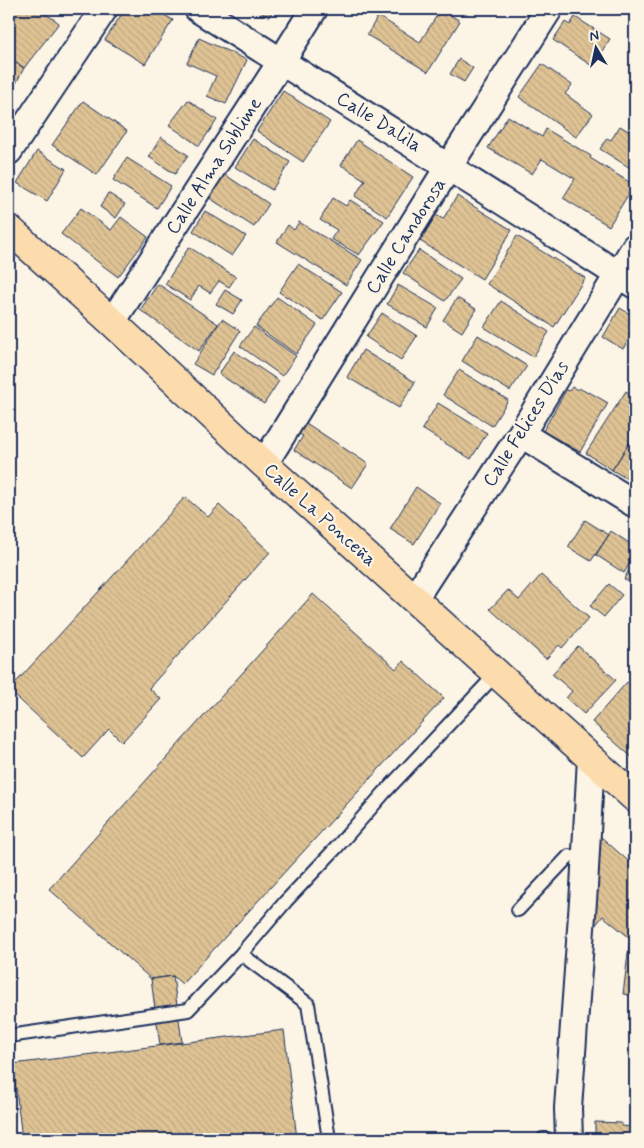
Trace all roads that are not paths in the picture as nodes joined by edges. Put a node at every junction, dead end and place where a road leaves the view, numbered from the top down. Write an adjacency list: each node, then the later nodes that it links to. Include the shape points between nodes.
1 (104, 9): 6 (street)
2 (198, 9): 5 (street, Calle Dalila)
3 (314, 9): 5 (street, Calle Alma Sublime)
4 (549, 9): 7 (street, Calle Candorosa)
5 (281, 62): 7 (street, Calle Dalila); 11 (street, Calle Alma Sublime)
6 (9, 152)
7 (449, 166): 10 (street, Calle Dalila); 13 (street, Calle Candorosa)
8 (9, 228): 11 (main road, Calle La Ponceña)
9 (635, 248): 10 (street, Calle Felices Días)
10 (627, 280): 12 (street, Calle Felices Días)
11 (112, 322): 13 (main road, Calle La Ponceña)
12 (521, 434): 14 (street); 15 (street, Calle Felices Días)
13 (264, 464): 15 (main road, Calle La Ponceña)
14 (635, 504)
15 (414, 599): 16 (main road, Calle La Ponceña)
16 (497, 674): 17 (main road, Calle La Ponceña); 21 (lane, via 286,901)
17 (591, 758): 18 (main road, Calle La Ponceña); 24 (street, via 568,1108)
18 (635, 798)
19 (569, 856): 20 (lane)
20 (518, 910)
21 (241, 954): 22 (lane, via 188,1010); 23 (lane, via 308,1004)
22 (9, 1036)
23 (329, 1139)
24 (569, 1139)

